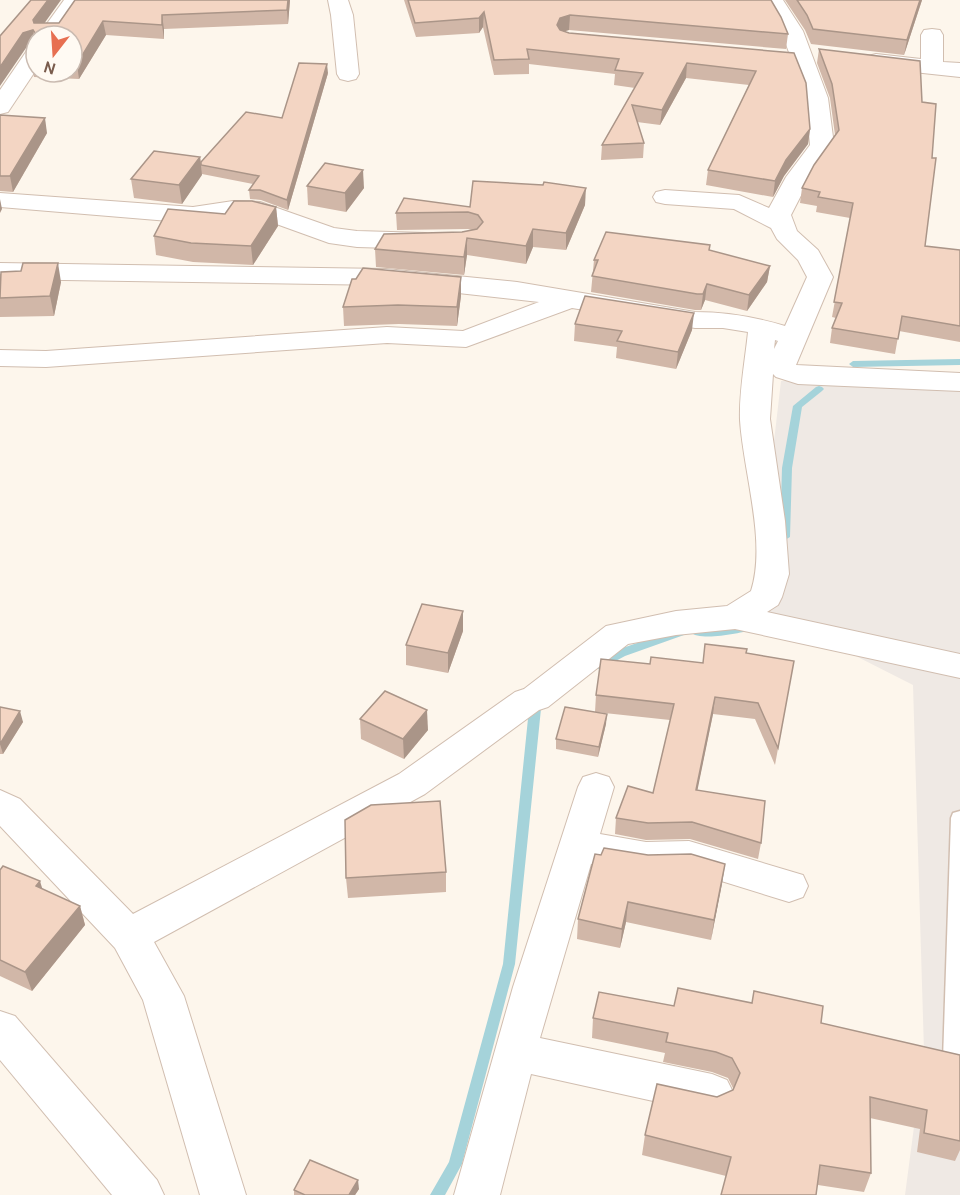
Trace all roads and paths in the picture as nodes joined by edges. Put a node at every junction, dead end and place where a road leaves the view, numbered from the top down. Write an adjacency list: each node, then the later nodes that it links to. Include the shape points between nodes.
1 (75, 0): 4 (street)
2 (338, 0): 10 (street)
3 (773, 0): 14 (street, via 792,31 817,98 822,145 798,177 778,214)
4 (58, 24)
5 (932, 35): 7 (street)
6 (860, 59): 7 (street)
7 (932, 67): 8 (street)
8 (960, 70)
9 (24, 72): 11 (street)
10 (348, 74)
11 (0, 107)
12 (665, 197): 14 (street, via 738,202)
13 (0, 200): 15 (street, via 193,215 233,209 260,210 330,235)
14 (780, 223): 19 (street, via 809,255 820,277)
15 (449, 240)
16 (0, 271): 17 (street, via 386,277 517,290)
17 (570, 300): 18 (street); 20 (street, via 466,339 387,335 46,359)
18 (762, 327): 19 (street); 22 (street, via 755,419 773,574 766,597)
19 (794, 337): 21 (street, via 781,366 792,374)
20 (0, 358)
21 (960, 382)
22 (735, 617): 23 (street); 29 (street, via 618,634 536,698 412,784)
23 (960, 666)
24 (596, 787): 27 (street)
25 (0, 805): 29 (street)
26 (960, 818): 32 (lane)
27 (578, 846): 28 (street, via 645,857 689,856); 31 (street)
28 (789, 886)
29 (129, 936): 35 (street, via 162,996)
30 (0, 1029): 34 (street)
31 (516, 1052): 33 (street); 36 (street)
32 (954, 1060)
33 (711, 1094)
34 (141, 1195)
35 (223, 1195)
36 (477, 1195)

